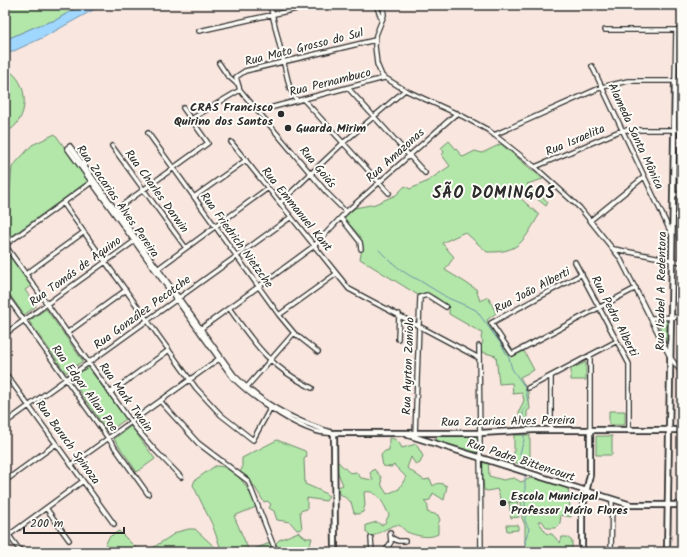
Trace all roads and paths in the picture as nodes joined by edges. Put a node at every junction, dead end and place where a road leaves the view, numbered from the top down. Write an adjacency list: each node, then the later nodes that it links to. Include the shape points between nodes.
1 (270, 5): 5 (street)
2 (315, 5): 5 (street)
3 (376, 5): 6 (street)
4 (383, 5): 6 (street)
5 (272, 15): 10 (street); 12 (street)
6 (382, 21): 11 (street)
7 (605, 30): 8 (street)
8 (676, 30): 9 (street); 17 (street, Rua Izabel A Redentora)
9 (682, 30)
10 (199, 31)
11 (375, 40): 12 (street, Rua Mato Grosso do Sul); 15 (street, via 377,64)
12 (284, 62): 18 (street, Rua Mato Grosso do Sul, via 245,71 238,75); 24 (street)
13 (219, 63): 18 (street, Rua Goiás)
14 (592, 66): 19 (street, Alameda Santa Mônica)
15 (384, 78): 20 (street, Rua Pernambuco); 22 (street)
16 (682, 80): 17 (main road)
17 (675, 81): 19 (street, via 628,82); 31 (main road, Rua Izabel A Redentora)
18 (237, 84): 21 (street, Rua Goiás)
19 (602, 87): 30 (street, Alameda Santa Mônica); 34 (street)
20 (348, 88): 23 (street, Rua Pernambuco); 28 (street)
21 (240, 90): 26 (street, Rua Goiás); 29 (street)
22 (405, 90): 27 (street); 28 (street)
23 (303, 99): 24 (street, Rua Pernambuco); 36 (street)
24 (297, 101): 26 (street, Rua Pernambuco)
25 (183, 108): 29 (street)
26 (258, 111): 43 (street, Rua Goiás)
27 (457, 113): 34 (street); 38 (street, Rua Amazonas)
28 (374, 116): 36 (street); 38 (street)
29 (191, 119): 41 (street, via 208,143)
30 (622, 130): 31 (street); 40 (street, Rua Israelita); 44 (street, Alameda Santa Mônica)
31 (674, 130): 32 (street); 51 (main road, Rua Izabel A Redentora)
32 (682, 130)
33 (148, 132): 41 (street, Rua Friedrich Nietzche)
34 (494, 135): 40 (street)
35 (231, 142): 39 (street, Rua Emmanuel Kant)
36 (343, 143): 43 (street); 46 (street)
37 (112, 146): 48 (street, Rua Charles Darwin)
38 (410, 156): 42 (street); 46 (street, Rua Amazonas)
39 (246, 160): 47 (street, Rua Emmanuel Kant); 52 (street)
40 (535, 167): 59 (street)
41 (174, 168): 48 (street); 52 (street, Rua Friedrich Nietzche)
42 (426, 173)
43 (310, 174): 54 (street); 56 (street, Rua Goiás)
44 (644, 176): 59 (street); 62 (street, Alameda Santa Mônica)
45 (93, 181): 45 (street, Rua Zacarias Alves Pereira, via 70,146 68,148); 53 (street); 55 (street, Rua Zacarias Alves Pereira)
46 (379, 183): 49 (street); 56 (street, Rua Amazonas)
47 (268, 188): 54 (street, Rua Emmanuel Kant); 60 (street)
48 (144, 190): 55 (street); 66 (street, Rua Charles Darwin)
49 (389, 193)
50 (682, 194): 51 (street)
51 (673, 195): 62 (main road, Rua Izabel A Redentora)
52 (194, 197): 60 (street, Rua Friedrich Nietzche)
53 (63, 203): 61 (street); 64 (street)
54 (280, 203): 57 (street, Rua Emmanuel Kant)
55 (114, 211): 63 (street, Rua Zacarias Alves Pereira)
56 (346, 212): 58 (street, Rua Amazonas)
57 (291, 217): 65 (street, Rua Emmanuel Kant); 69 (street, Rua González Pecotche)
58 (341, 218): 65 (street, Rua Amazonas); 67 (street, via 360,242)
59 (591, 220): 68 (street)
60 (215, 227): 66 (street); 69 (street, Rua Friedrich Nietzche)
61 (84, 232): 71 (street); 75 (street)
62 (672, 236): 70 (main road, Rua Izabel A Redentora)
63 (135, 240): 71 (street, Rua Tomás de Aquino); 74 (street, Rua Zacarias Alves Pereira)
64 (5, 245): 75 (street, Rua Mark Twain)
65 (314, 246): 76 (street, Rua Emmanuel Kant); 78 (street, Rua Amazonas)
66 (186, 248): 74 (street)
67 (361, 249)
68 (614, 249): 70 (street); 79 (street)
69 (237, 256): 78 (street, Rua Friedrich Nietzche); 82 (street, Rua González Pecotche)
70 (672, 260): 73 (street); 89 (main road, Rua Izabel A Redentora)
71 (105, 262): 80 (street); 83 (street, Rua Tomás de Aquino)
72 (575, 262): 77 (street, Rua Pedro Alberti)
73 (682, 262)
74 (156, 270): 82 (street, Rua Zacarias Alves Pereira)
75 (26, 274): 83 (street, Rua Mark Twain)
76 (336, 274): 87 (street, Rua Emmanuel Kant, via 347,288); 88 (street)
77 (582, 274): 86 (street, Rua Pedro Alberti); 86 (street, Rua João Alberti, via 491,323 512,354)
78 (258, 286): 85 (street, Rua Amazonas); 88 (street, Rua Friedrich Nietzche)
79 (636, 288): 86 (street); 91 (street)
80 (126, 290): 93 (street); 96 (street)
81 (5, 294): 92 (street, Rua Edgar Allan Poe)
82 (177, 299): 93 (street, Rua González Pecotche); 95 (street, Rua Zacarias Alves Pereira)
83 (47, 304): 92 (street, Rua Tomás de Aquino); 96 (street, Rua Mark Twain)
84 (446, 307): 94 (street, Rua Ayrton Zaniolo, via 427,295 420,297)
85 (229, 308): 95 (street, Rua Amazonas); 108 (street)
86 (599, 308): 100 (street, Rua Pedro Alberti)
87 (399, 314): 94 (street); 99 (street)
88 (279, 315): 97 (street, Rua Friedrich Nietzche)
89 (671, 317): 90 (street); 91 (street); 105 (main road, Rua Izabel A Redentora)
90 (682, 317)
91 (652, 318): 105 (street)
92 (24, 320): 98 (street, Rua Tomás de Aquino); 113 (street, Rua Edgar Allan Poe)
93 (147, 321): 102 (street); 109 (street, Rua González Pecotche)
94 (419, 325): 107 (street); 134 (street, Rua Ayrton Zaniolo)
95 (199, 329): 106 (street, Rua Zacarias Alves Pereira)
96 (68, 333): 109 (street, Rua Mark Twain)
97 (294, 333): 103 (street, Rua Friedrich Nietzche); 108 (street)
98 (5, 334)
99 (398, 339)
100 (617, 341): 104 (street); 126 (street, Rua Pedro Alberti, via 629,364)
101 (479, 346): 107 (street)
102 (169, 350): 114 (street); 118 (street)
103 (318, 352)
104 (590, 356): 112 (street); 125 (street)
105 (670, 357): 111 (street); 127 (main road, Rua Izabel A Redentora)
106 (220, 358): 114 (street); 117 (street, Rua Zacarias Alves Pereira)
107 (479, 358): 133 (street)
108 (270, 361): 115 (street); 117 (street)
109 (89, 363): 113 (street, Rua González Pecotche); 118 (street, Rua Mark Twain)
110 (5, 372): 120 (street, Rua Baruch Spinoza)
111 (682, 373)
112 (551, 376): 116 (street); 124 (street)
113 (66, 379): 120 (street, Rua González Pecotche); 135 (street, Rua Edgar Allan Poe)
114 (190, 380): 119 (street); 121 (street, via 221,415 253,440)
115 (312, 388)
116 (528, 388)
117 (246, 389): 121 (street, Rua Zacarias Alves Pereira)
118 (110, 393): 122 (street, Rua Mark Twain)
119 (160, 401): 122 (street); 159 (street, via 198,443 248,481)
120 (29, 406): 123 (street, Rua González Pecotche); 137 (street, Rua Baruch Spinoza)
121 (270, 407): 129 (street, Rua Zacarias Alves Pereira)
122 (131, 422): 135 (street); 141 (street, Rua Mark Twain)
123 (5, 423)
124 (551, 430): 125 (main road, Rua Zacarias Alves Pereira); 133 (main road, Rua Zacarias Alves Pereira)
125 (590, 430): 126 (main road, Rua Zacarias Alves Pereira); 144 (main road, via 590,475)
126 (629, 430): 127 (main road, Rua Zacarias Alves Pereira)
127 (669, 430): 128 (main road, Rua Zacarias Alves Pereira); 147 (main road, Rua Izabel A Redentora)
128 (682, 430)
129 (334, 433): 130 (main road, Rua Zacarias Alves Pereira); 160 (main road)
130 (403, 433): 134 (main road, Rua Padre Bittencourt)
131 (431, 433): 132 (main road, Rua Zacarias Alves Pereira); 134 (main road, Rua Zacarias Alves Pereira); 136 (main road, via 433,438)
132 (441, 433): 133 (main road, Rua Zacarias Alves Pereira); 138 (main road, via 435,438)
133 (480, 433): 139 (street)
134 (415, 435): 136 (main road, Rua Padre Bittencourt)
135 (108, 438): 140 (street); 145 (street, Rua Edgar Allan Poe)
136 (430, 442): 138 (main road, Rua Padre Bittencourt)
137 (56, 444): 140 (street, Rua Baruch Spinoza); 142 (street)
138 (438, 444): 139 (main road, Rua Padre Bittencourt)
139 (480, 457): 144 (main road, Rua Padre Bittencourt); 163 (street)
140 (71, 465): 143 (street, Rua Baruch Spinoza)
141 (181, 477)
142 (5, 481)
143 (83, 481): 149 (street); 150 (street, Rua Baruch Spinoza)
144 (586, 491): 146 (main road, Rua Padre Bittencourt); 164 (main road, via 582,517)
145 (148, 494)
146 (612, 500): 147 (main road, Rua Padre Bittencourt, via 636,506); 165 (street)
147 (668, 506): 148 (main road, Rua Padre Bittencourt); 166 (main road, Rua Izabel A Redentora)
148 (682, 506)
149 (46, 508): 153 (street); 156 (street)
150 (114, 524)
151 (5, 530): 153 (street)
152 (390, 532): 155 (street)
153 (9, 535): 158 (street)
154 (371, 538): 161 (street)
155 (392, 538): 157 (street); 162 (street)
156 (69, 540)
157 (405, 541)
158 (21, 552)
159 (276, 552)
160 (335, 552)
161 (372, 552)
162 (385, 552)
163 (481, 552)
164 (582, 552)
165 (611, 552)
166 (668, 552)

